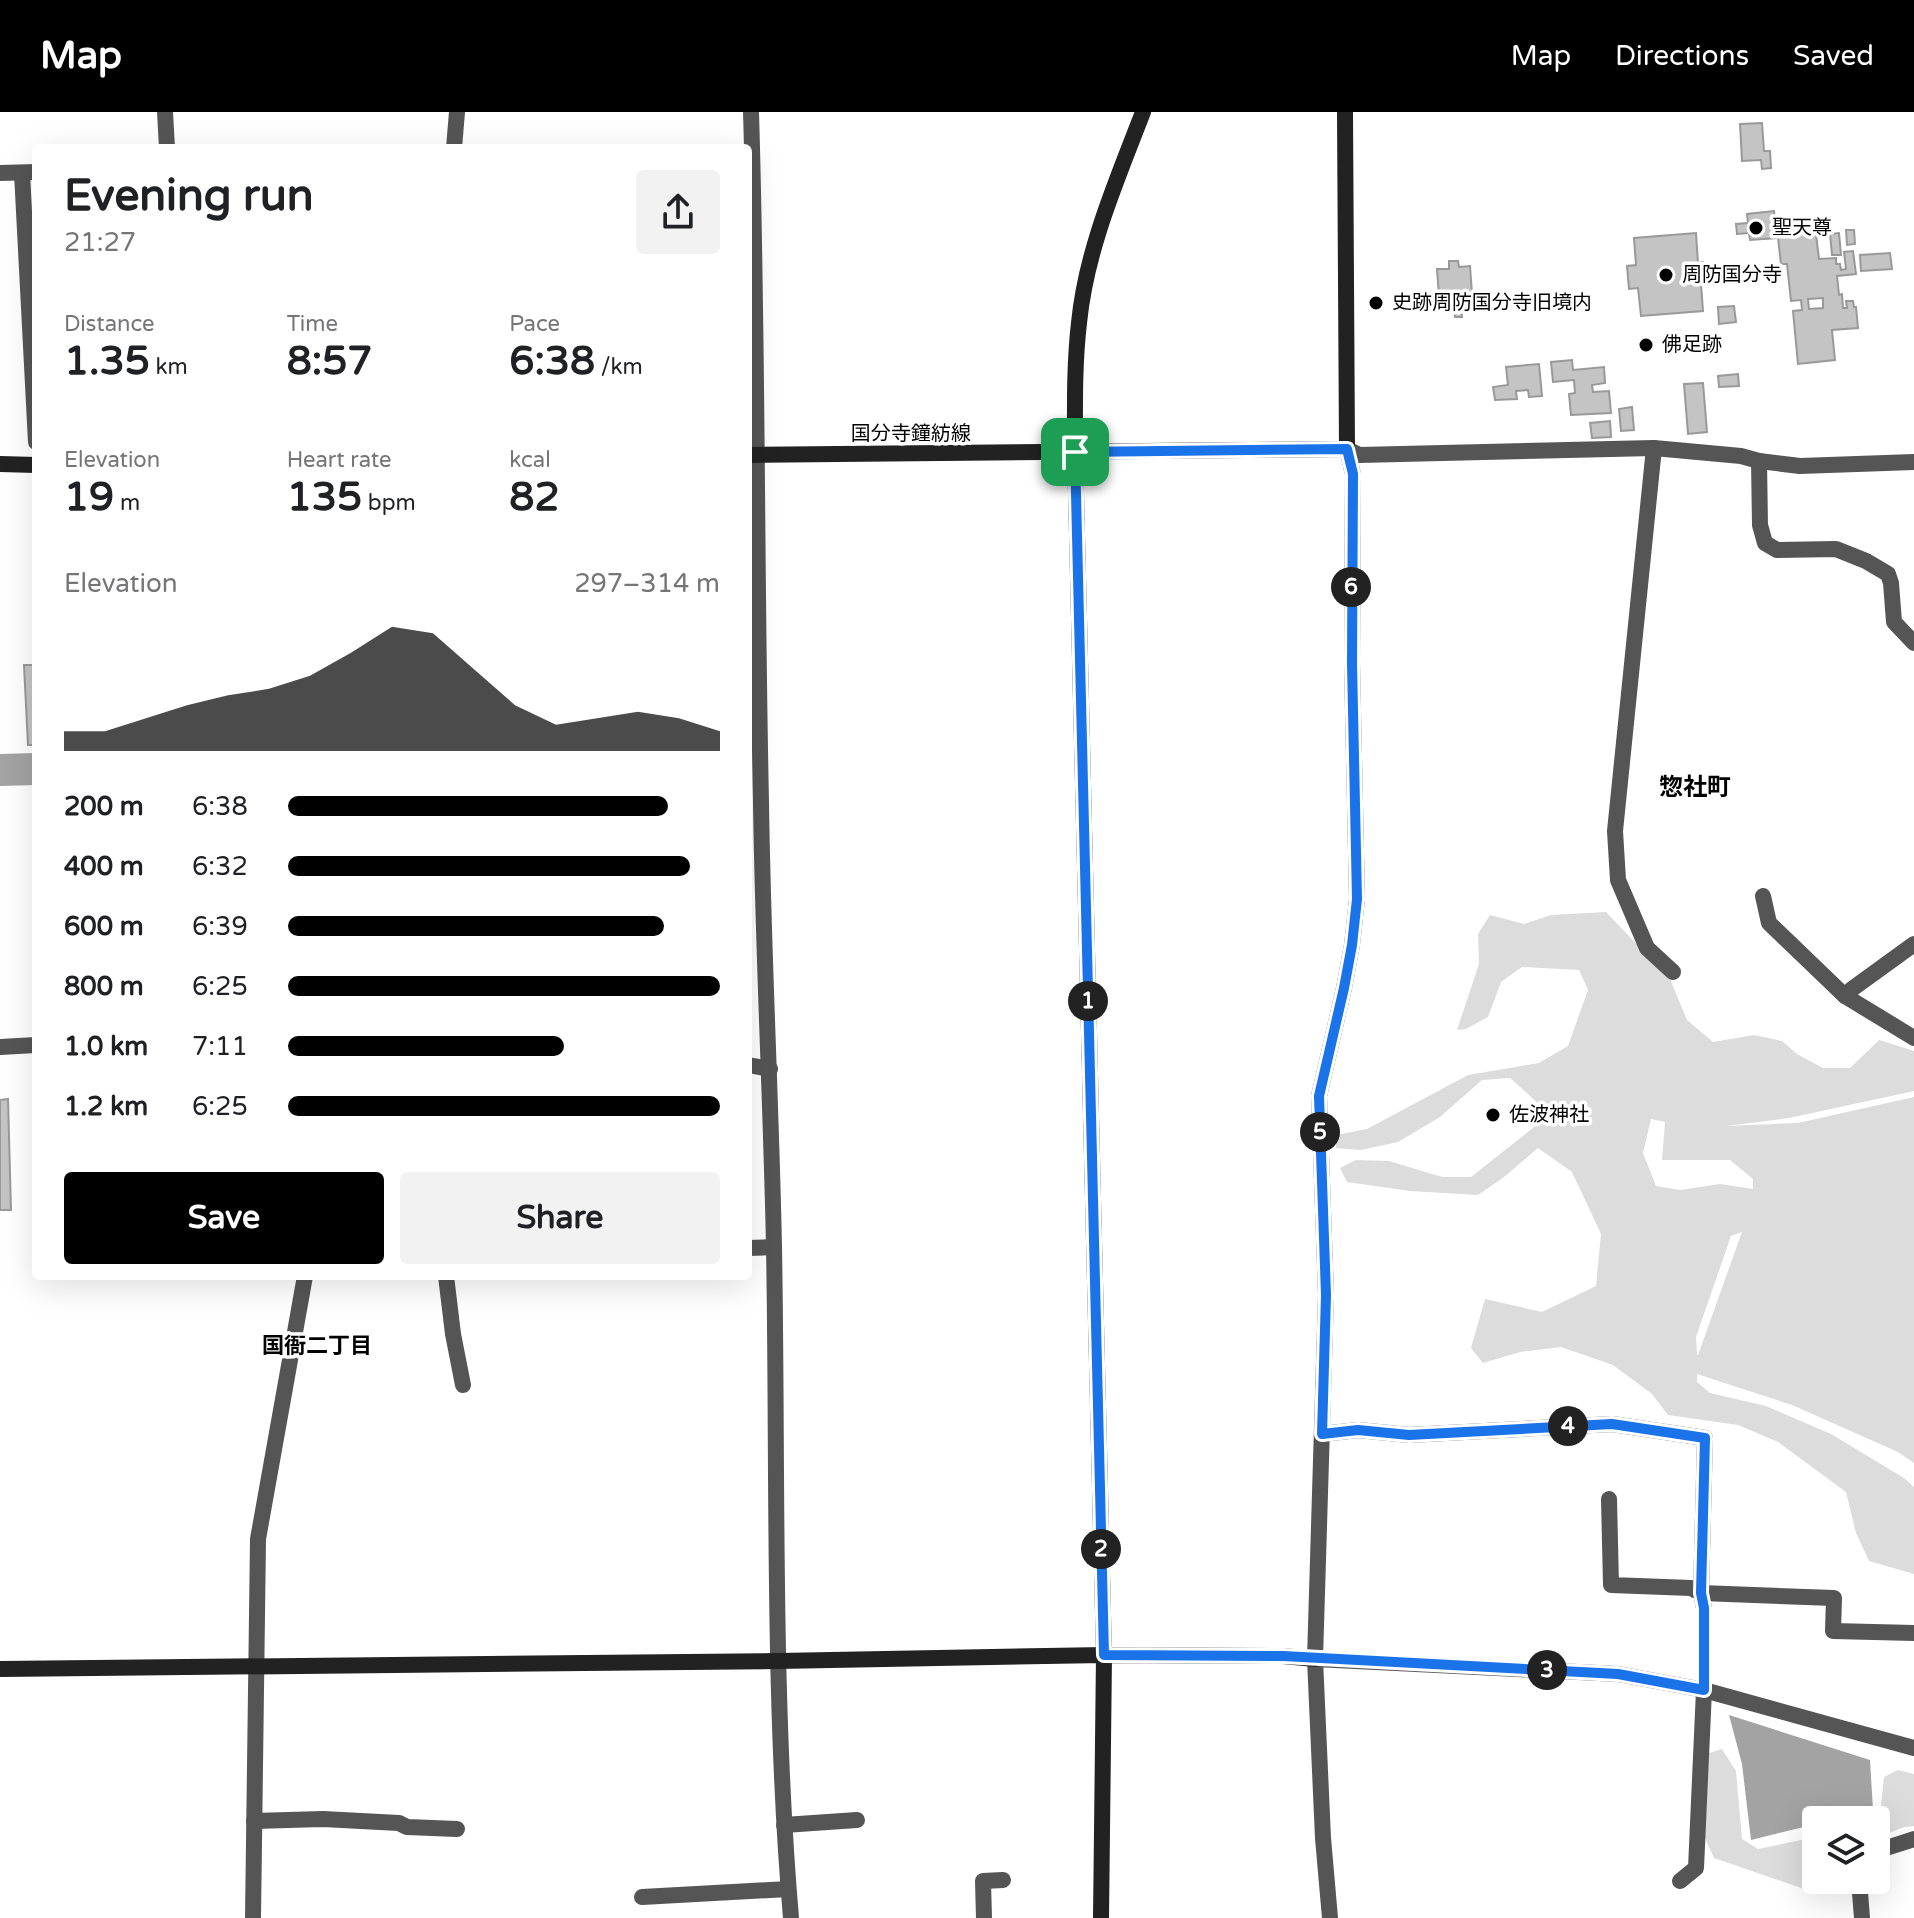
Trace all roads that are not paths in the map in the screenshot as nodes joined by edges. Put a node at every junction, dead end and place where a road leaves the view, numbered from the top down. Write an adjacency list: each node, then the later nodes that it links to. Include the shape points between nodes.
1 (165, 112): 6 (street)
2 (457, 112): 7 (street)
3 (751, 112): 8 (street)
4 (1143, 112): 15 (street, via 1106,209 1079,320)
5 (1345, 112): 14 (street)
6 (167, 144)
7 (454, 144)
8 (750, 144)
9 (0, 173): 10 (street)
10 (29, 173): 11 (street)
11 (32, 288)
12 (752, 358): 16 (street)
13 (1654, 448): 14 (street, via 1359,455); 17 (street); 24 (street, via 1615,831 1618,880 1647,948)
14 (1347, 449): 15 (street, 国分寺鐘紡線); 36 (street, via 1353,474 1357,899 1344,988 1319,1096 1326,1295)
15 (1075, 452): 16 (street, 国分寺鐘紡線); 40 (street)
16 (753, 455): 30 (street)
17 (1759, 461): 18 (street, via 1800,466); 21 (street, via 1765,543 1777,550 1836,549 1888,574 1894,622)
18 (1914, 462)
19 (0, 464): 20 (street)
20 (32, 465)
21 (1914, 643)
22 (1763, 896): 25 (street, via 1769,923)
23 (1914, 944): 25 (street)
24 (1673, 972)
25 (1845, 996): 26 (street)
26 (1914, 1038)
27 (32, 1045): 28 (street)
28 (0, 1047)
29 (752, 1066): 30 (street)
30 (770, 1069): 31 (street)
31 (774, 1247): 32 (street); 42 (street)
32 (752, 1248)
33 (304, 1280): 43 (street, via 258,1539)
34 (446, 1280): 35 (street)
35 (463, 1385)
36 (1322, 1434): 38 (street, via 1612,1424 1705,1438); 41 (street)
37 (1609, 1499): 38 (street, via 1611,1585 1691,1588)
38 (1701, 1593): 39 (street, via 1834,1598 1833,1631); 45 (street)
39 (1914, 1633)
40 (1104, 1655): 41 (street); 42 (street); 61 (street)
41 (1315, 1659): 45 (street, via 1618,1674); 62 (street)
42 (778, 1661): 43 (street); 49 (street)
43 (255, 1666): 44 (street); 48 (street)
44 (0, 1669)
45 (1704, 1690): 46 (street); 54 (street, via 1696,1868)
46 (1914, 1748)
47 (857, 1820): 49 (street)
48 (254, 1821): 50 (street, via 323,1819); 58 (street)
49 (784, 1825): 55 (street)
50 (457, 1829)
51 (1914, 1839): 52 (street)
52 (1890, 1847)
53 (1003, 1880): 60 (street, via 983,1881)
54 (1680, 1881)
55 (788, 1889): 57 (street); 59 (street)
56 (1860, 1894): 63 (street)
57 (642, 1897)
58 (253, 1918)
59 (791, 1918)
60 (984, 1918)
61 (1101, 1918)
62 (1330, 1918)
63 (1862, 1918)

